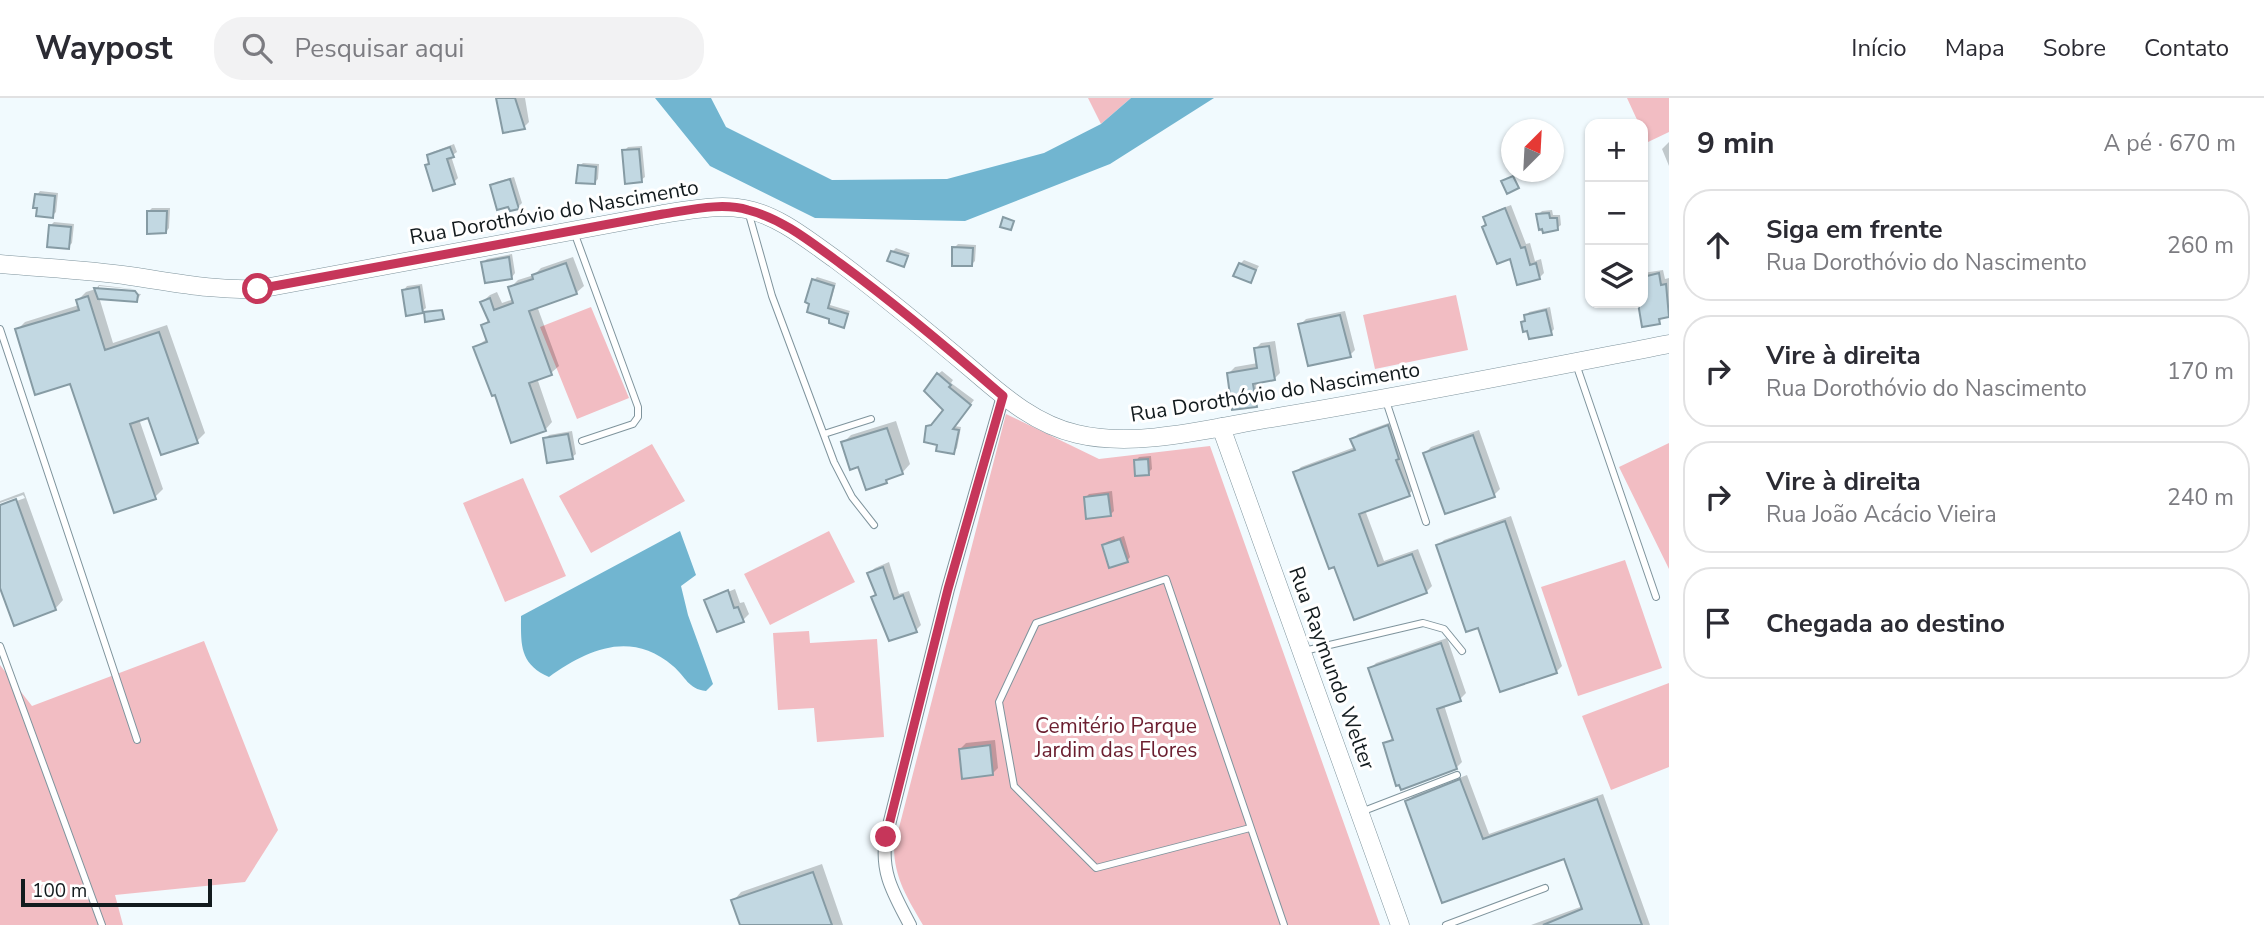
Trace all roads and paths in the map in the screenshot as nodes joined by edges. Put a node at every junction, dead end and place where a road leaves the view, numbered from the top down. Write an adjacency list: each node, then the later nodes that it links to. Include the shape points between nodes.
1 (747, 209): 2 (street, Rua Dorothóvio do Nascimento, via 690,210); 7 (street, Rua Dorothóvio do Nascimento, via 801,235 892,302); 11 (lane, via 772,296)
2 (573, 230): 3 (street, Rua Dorothóvio do Nascimento, via 258,289 219,289); 12 (lane, via 638,407 633,424)
3 (0, 264)
4 (0, 330): 19 (lane)
5 (1669, 344): 6 (street, Rua Dorothóvio do Nascimento)
6 (1576, 362): 8 (street, Rua Dorothóvio do Nascimento); 15 (lane)
7 (1003, 396): 10 (street, Rua Dorothóvio do Nascimento, via 1044,422 1088,437 1139,438); 25 (street, via 948,589 886,837 883,858 890,886)
8 (1386, 400): 10 (street, Rua Dorothóvio do Nascimento); 13 (lane)
9 (871, 419): 11 (lane)
10 (1221, 427): 17 (street, Rua Raymundo Welter)
11 (824, 435): 14 (lane, via 852,497)
12 (582, 441)
13 (1426, 522)
14 (874, 525)
15 (1656, 597)
16 (0, 646): 24 (lane)
17 (1302, 651): 18 (lane, via 1423,622 1444,629); 21 (street, Rua Raymundo Welter)
18 (1462, 651)
19 (137, 740)
20 (1457, 775): 21 (lane)
21 (1359, 813): 27 (street, Rua Raymundo Welter)
22 (1250, 828): 22 (lane, via 1096,868 1014,786 999,702 1036,623 1166,579); 26 (lane)
23 (1545, 888): 28 (lane)
24 (102, 925)
25 (910, 925)
26 (1284, 925)
27 (1400, 925)
28 (1446, 925)

